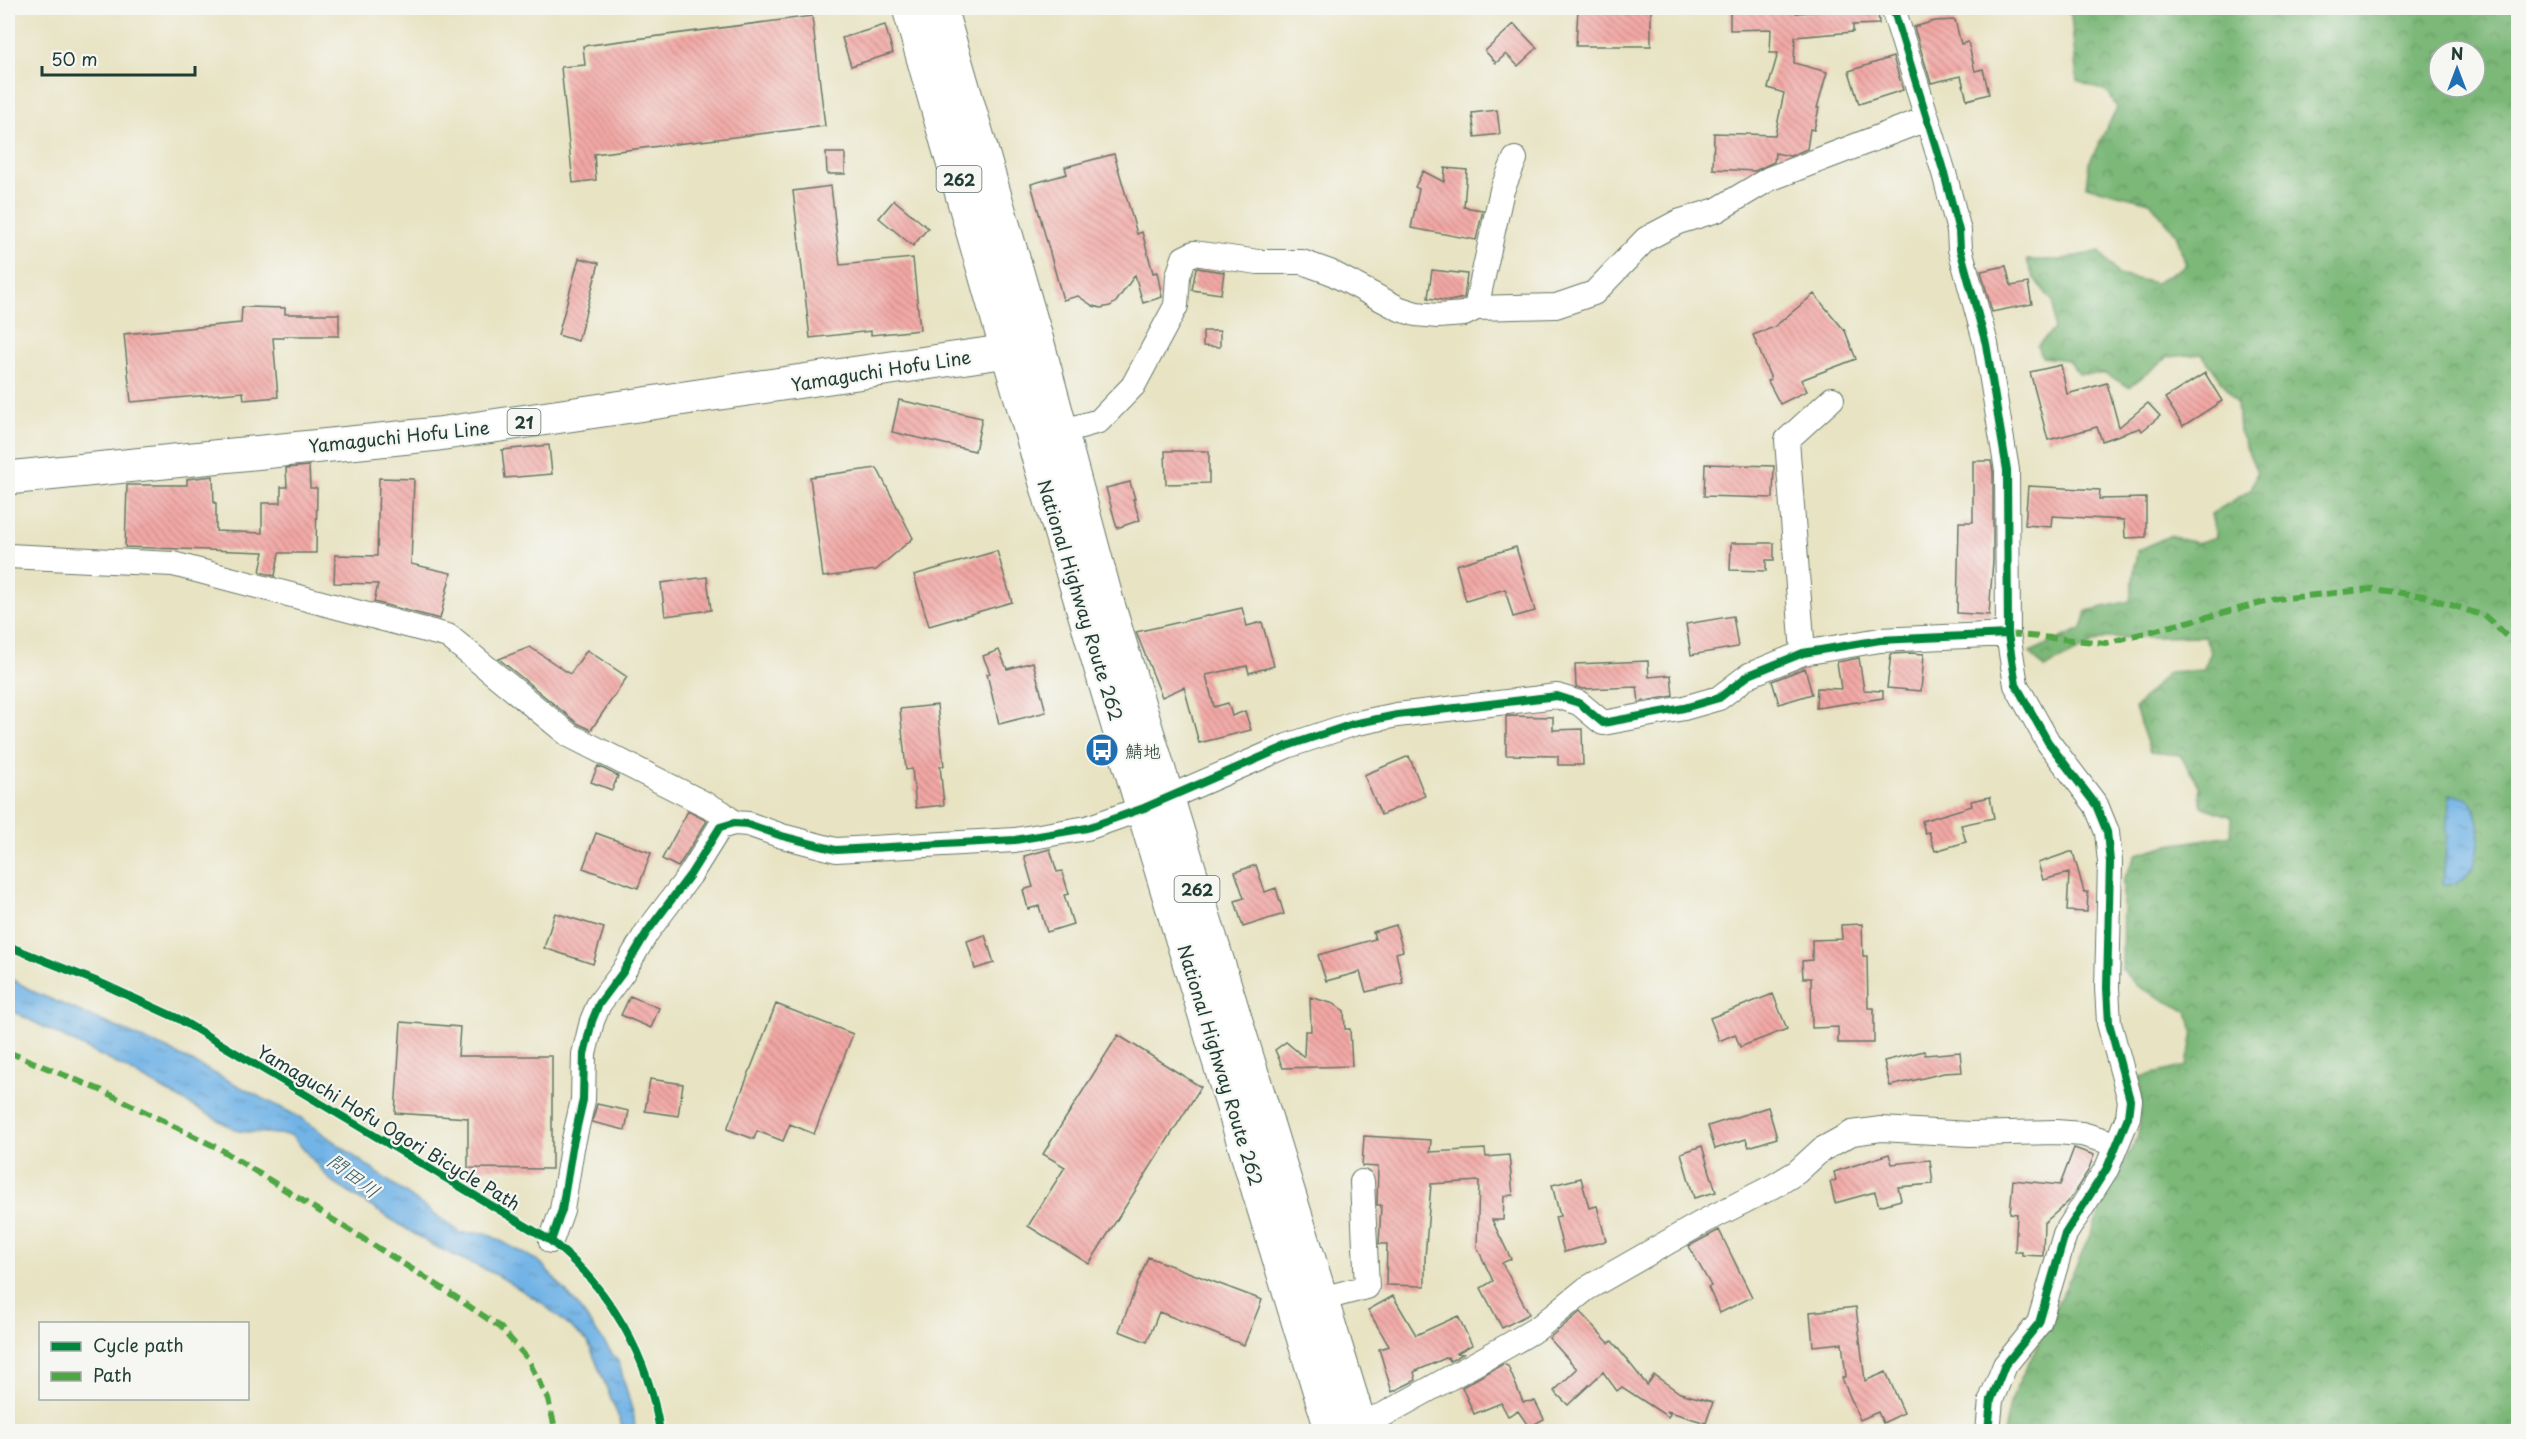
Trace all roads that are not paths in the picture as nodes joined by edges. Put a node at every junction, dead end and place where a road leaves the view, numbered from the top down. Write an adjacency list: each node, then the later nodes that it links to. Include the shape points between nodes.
1 (909, 8): 7 (main road, National Highway Route 262 / 262)
2 (940, 8): 7 (main road, National Highway Route 262 / 262)
3 (1893, 8): 4 (street)
4 (1926, 119): 6 (street, via 1769,179 1717,210 1678,222 1646,239 1586,297 1556,306); 12 (street, via 1959,231 2003,438 2007,470)
5 (1515, 159): 6 (street, via 1502,190)
6 (1476, 308): 9 (street, via 1464,314 1416,314 1302,262 1258,262 1194,253 1184,258 1176,306 1133,386 1099,421)
7 (1023, 348): 9 (main road, National Highway Route 262 / 262); 10 (main road, Yamaguchi Hofu Line / 21, via 438,434); 14 (main road, National Highway Route 262 / 262, via 1074,582)
8 (1832, 399): 13 (street, via 1787,440)
9 (1060, 432): 14 (main road, National Highway Route 262 / 262)
10 (8, 478)
11 (8, 556): 15 (street, via 173,564 448,636 569,735 721,812)
12 (2008, 634): 13 (street, via 1880,640); 16 (street, via 2016,684 2048,742 2096,805 2107,832 2109,1023 2130,1100 2128,1117)
13 (1803, 653): 14 (street, via 1749,675 1719,698 1603,723 1579,704 1557,696 1353,724 1287,746)
14 (1157, 802): 15 (street, via 1087,828 1015,840 889,849 836,850); 19 (main road, National Highway Route 262 / 262); 20 (main road, National Highway Route 262 / 262)
15 (734, 823): 18 (street, via 720,827 714,835 599,1004 584,1054 583,1100 562,1210)
16 (2116, 1144): 20 (street, via 2082,1134 2056,1132 1970,1134 1881,1129 1852,1133 1821,1150 1774,1186 1702,1222 1587,1289 1538,1328); 21 (street, via 2107,1168 2065,1234 2039,1323 2005,1365 1991,1400)
17 (1362, 1182): 19 (street, via 1367,1287)
18 (551, 1242)
19 (1321, 1299): 20 (main road, National Highway Route 262 / 262)
20 (1351, 1428)
21 (1988, 1431)

